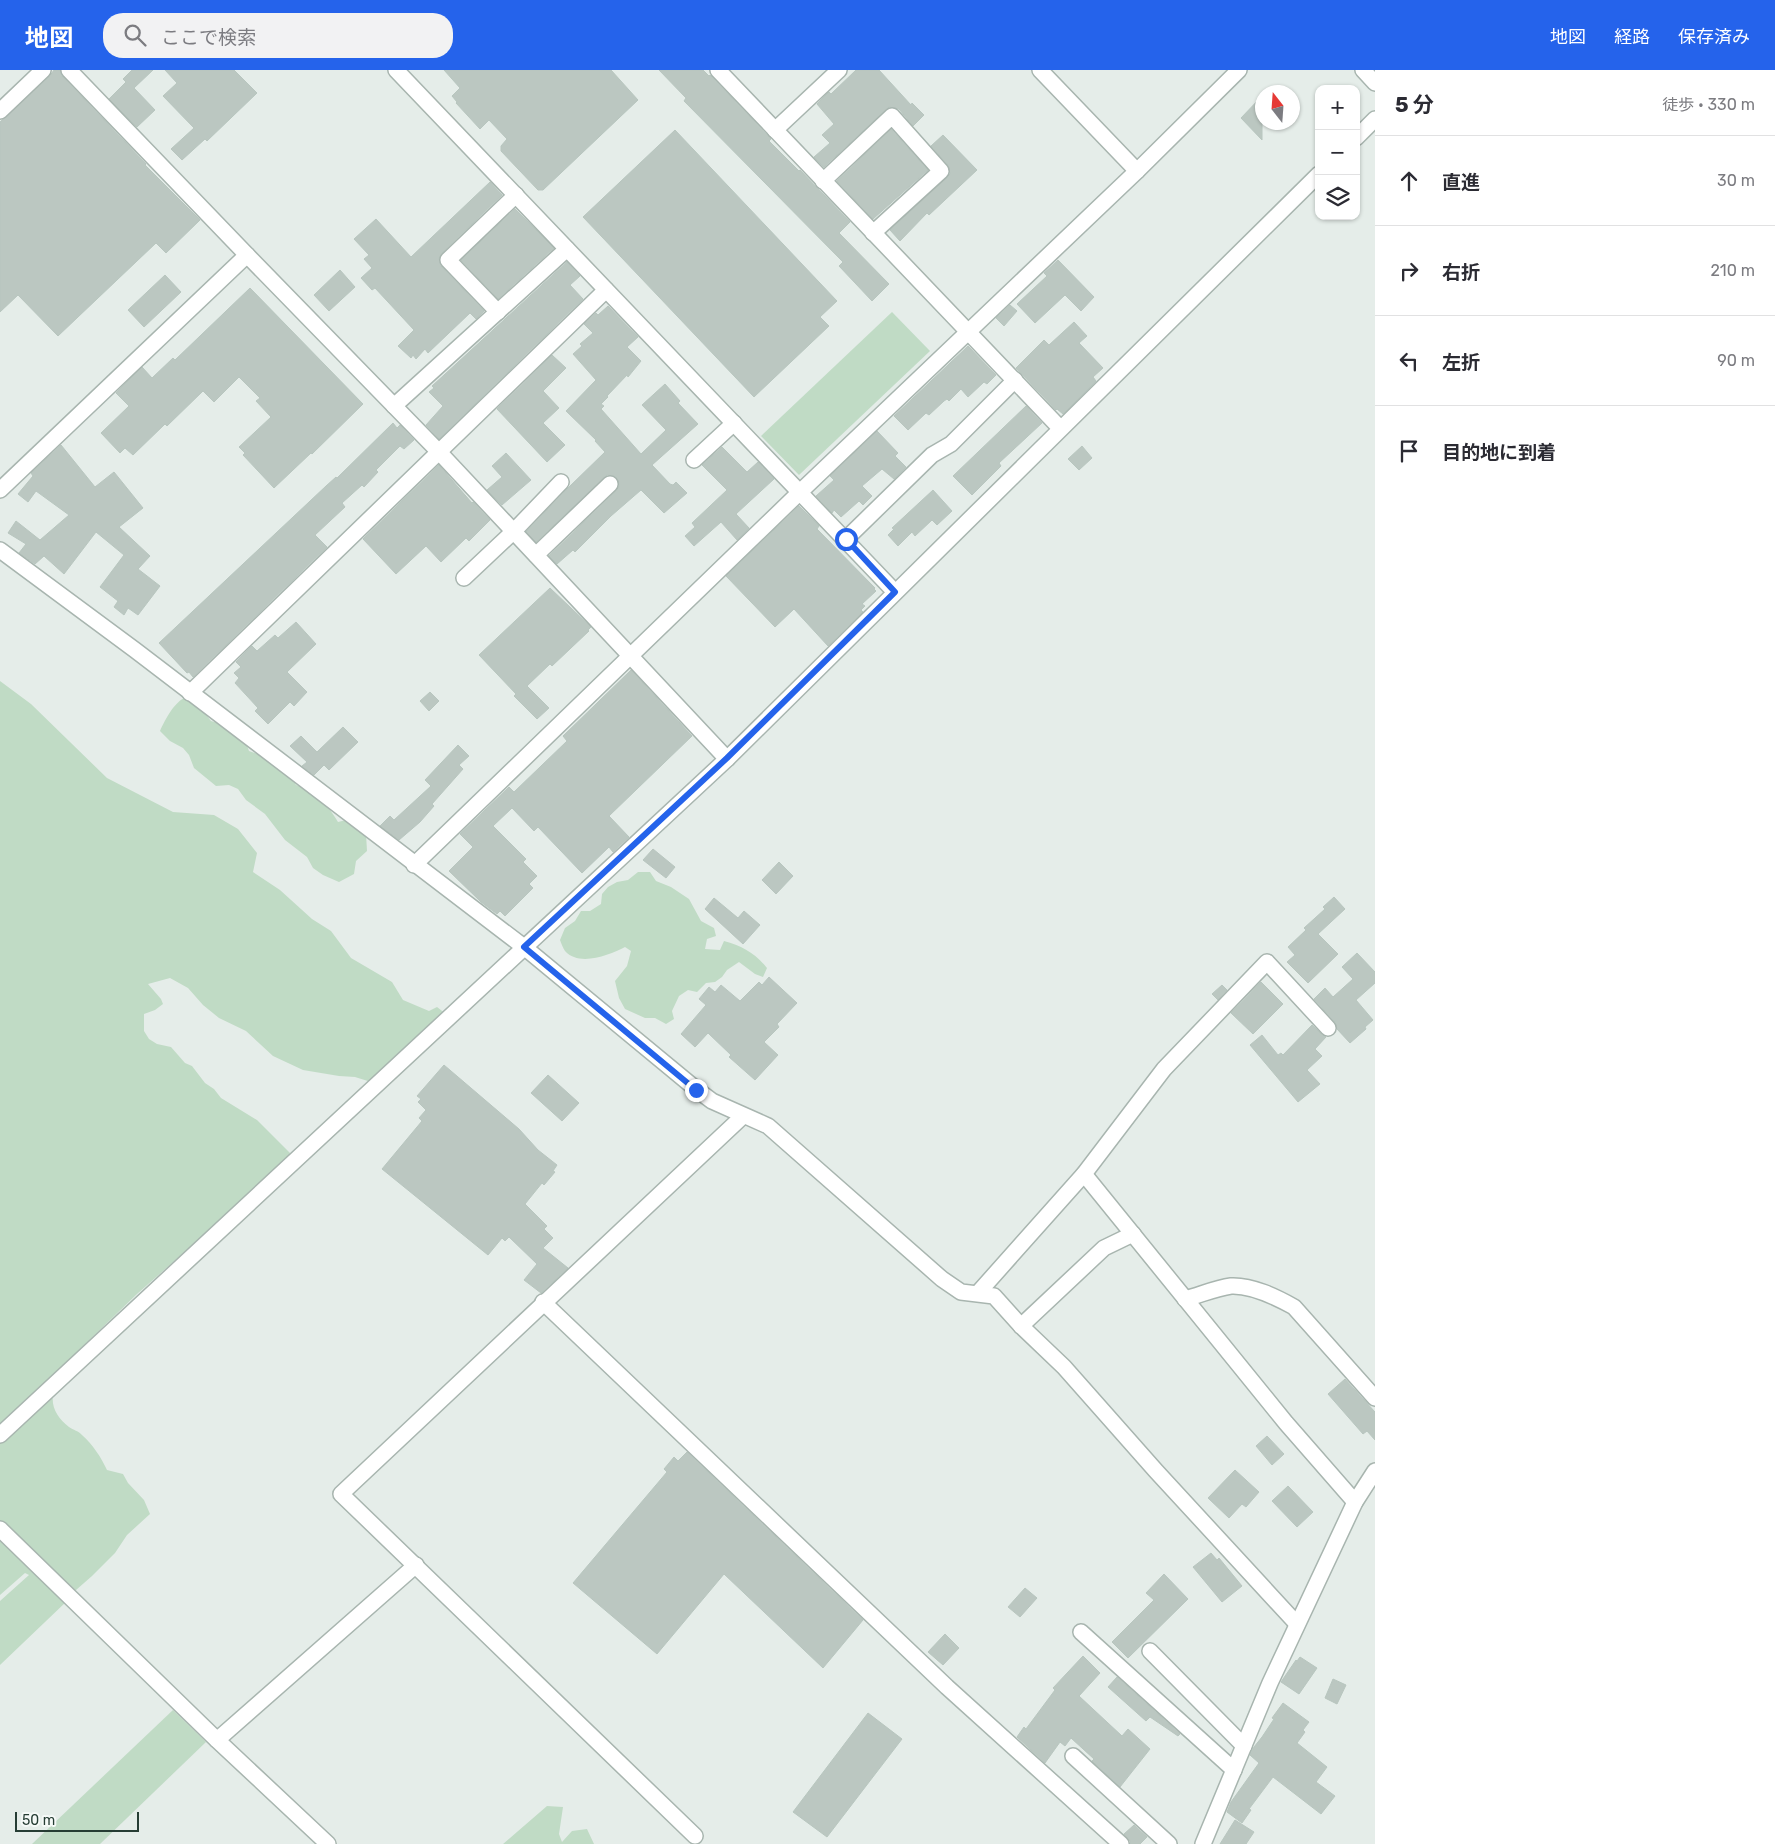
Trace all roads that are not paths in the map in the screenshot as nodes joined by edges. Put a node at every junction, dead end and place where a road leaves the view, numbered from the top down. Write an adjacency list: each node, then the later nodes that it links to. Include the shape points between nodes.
1 (43, 70): 10 (street)
2 (69, 70): 20 (street)
3 (396, 70): 17 (street)
4 (718, 70): 12 (street)
5 (839, 70): 12 (street)
6 (1040, 70): 14 (street)
7 (1239, 70): 14 (street)
8 (1363, 70): 9 (street)
9 (1375, 82)
10 (0, 111)
11 (1375, 120): 13 (street)
12 (775, 130): 16 (street)
13 (1360, 134)
14 (1137, 171): 23 (street)
15 (1318, 175): 27 (street)
16 (823, 181): 18 (street); 18 (street, via 892,116 941,171)
17 (516, 195): 19 (street); 22 (street, via 448,260)
18 (873, 233): 23 (street)
19 (567, 249): 21 (street); 22 (street)
20 (247, 256): 25 (street); 32 (street)
21 (606, 290): 26 (street); 28 (street)
22 (498, 312): 25 (street)
23 (968, 332): 24 (street); 33 (street)
24 (1015, 380): 27 (street); 35 (street, via 951,444 932,455)
25 (394, 406): 28 (street)
26 (734, 423): 29 (street); 33 (street)
27 (1060, 428): 39 (street)
28 (440, 453): 34 (street); 41 (street)
29 (694, 460)
30 (561, 482): 34 (street)
31 (610, 484): 37 (street)
32 (0, 490)
33 (800, 492): 35 (street); 40 (street)
34 (514, 531): 37 (street); 38 (street)
35 (846, 539): 39 (street)
36 (0, 550): 41 (street)
37 (536, 555): 40 (street)
38 (464, 578)
39 (895, 592): 42 (street)
40 (630, 656): 42 (street); 43 (street)
41 (190, 693): 43 (street)
42 (727, 758): 44 (street)
43 (414, 865): 44 (street)
44 (524, 947): 46 (street, via 696,1090); 54 (street)
45 (1328, 1028): 47 (street, via 1267,962 1164,1069)
46 (743, 1116): 49 (street, via 768,1126 942,1279 961,1292); 51 (street)
47 (1084, 1174): 48 (street); 49 (street)
48 (1133, 1234): 50 (street); 52 (street, via 1104,1248)
49 (978, 1293): 52 (street, via 994,1296)
50 (1185, 1299): 53 (street, via 1230,1286 1281,1299 1294,1308); 56 (street)
51 (544, 1302): 58 (street, via 340,1494); 68 (street, via 947,1687)
52 (1022, 1326): 59 (street, via 1064,1367)
53 (1375, 1398)
54 (0, 1435)
55 (1375, 1471): 56 (street)
56 (1355, 1502): 59 (street)
57 (0, 1530): 62 (street)
58 (416, 1565): 62 (street); 66 (street)
59 (1298, 1624): 63 (street)
60 (1081, 1632): 65 (street)
61 (1150, 1651): 63 (street)
62 (217, 1740): 67 (street)
63 (1244, 1746): 65 (street)
64 (1074, 1756): 69 (street)
65 (1234, 1770): 70 (street)
66 (695, 1836)
67 (328, 1844)
68 (1121, 1844)
69 (1169, 1844)
70 (1203, 1844)

